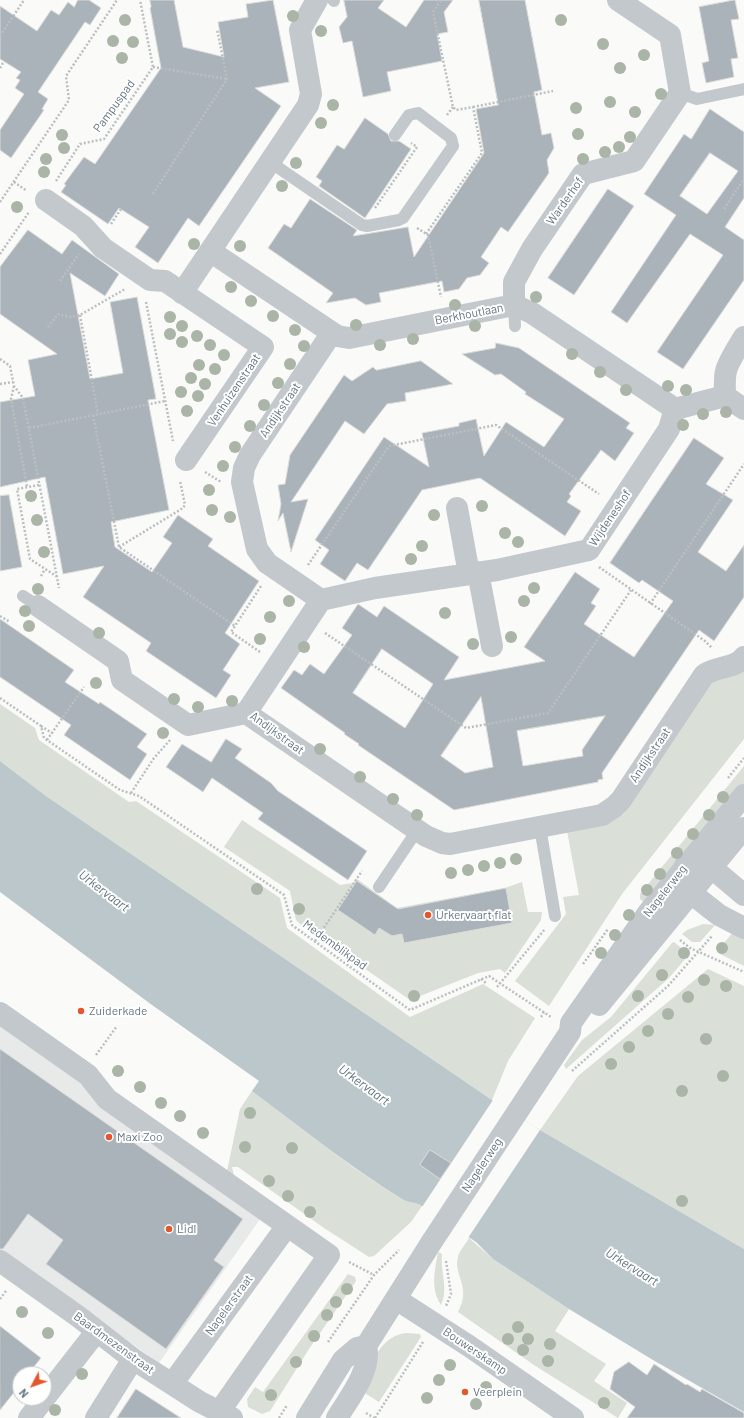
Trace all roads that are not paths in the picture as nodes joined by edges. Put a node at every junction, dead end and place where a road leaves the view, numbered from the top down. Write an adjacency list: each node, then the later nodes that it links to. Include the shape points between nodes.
1 (328, 0): 6 (street, via 300,30 310,101)
2 (618, 0): 4 (street, via 670,35)
3 (744, 89): 4 (lane, via 697,99)
4 (680, 93): 10 (street, Warderhof, via 634,161 583,174 532,249 514,282)
5 (400, 137): 6 (lane, via 409,115 418,113 451,138 453,146 403,218 399,220 362,225)
6 (270, 162): 8 (street)
7 (42, 200): 9 (street, Venhuizenstraat, via 83,226 103,248 150,280 166,281)
8 (210, 251): 9 (street); 11 (street, Berkhoutlaan)
9 (182, 293): 16 (street, Venhuizenstraat, via 263,347)
10 (515, 316): 11 (street, Berkhoutlaan, via 349,338); 14 (street, Berkhoutlaan, via 532,313)
11 (331, 334): 19 (street, Andijkstraat, via 250,455 242,474 254,540 262,556 282,574)
12 (744, 337): 13 (street, via 726,370)
13 (725, 396): 14 (street); 15 (street)
14 (675, 409): 18 (street, Wijdeneshof, via 669,429 589,550 530,564)
15 (744, 409)
16 (183, 468)
17 (457, 508): 18 (street)
18 (474, 573): 19 (street, via 375,588); 21 (street)
19 (321, 600): 23 (street, Andijkstraat)
20 (30, 601): 23 (street, via 118,661 122,680 188,725)
21 (492, 646)
22 (744, 657): 25 (street, Andijkstraat, via 735,664 704,675 614,808 602,815)
23 (246, 713): 27 (street, Andijkstraat)
24 (744, 795): 28 (street, Nagelerweg)
25 (540, 827): 27 (street, Andijkstraat, via 450,844 434,840); 33 (lane)
26 (744, 828): 29 (street, Nagelerweg)
27 (418, 830): 30 (lane)
28 (685, 866): 29 (street); 31 (street); 36 (street, Nagelerweg, via 648,913 571,1022)
29 (712, 868): 31 (street, Nagelerweg); 32 (street)
30 (379, 887)
31 (691, 893): 34 (street, via 719,916); 36 (street, Nagelerweg, via 580,1030)
32 (744, 895)
33 (555, 916)
34 (744, 928)
35 (0, 1013): 37 (street, via 88,1075 107,1099)
36 (570, 1032): 39 (street, Nagelerweg)
37 (287, 1226): 43 (street, Nagelerstraat); 44 (street, via 338,1258)
38 (0, 1261): 40 (street, Baardmezenstraat)
39 (396, 1299): 41 (street); 49 (street, Bouwerskamp)
40 (96, 1332): 42 (street, Baardmezenstraat); 45 (street)
41 (366, 1346): 47 (street, via 357,1348 343,1360); 48 (street, via 368,1355 360,1380)
42 (133, 1359): 43 (street, Baardmezenstraat); 46 (street)
43 (172, 1384): 44 (street, Baardmezenstraat)
44 (225, 1410)
45 (29, 1418)
46 (96, 1418)
47 (307, 1418)
48 (337, 1418)
49 (573, 1418)

